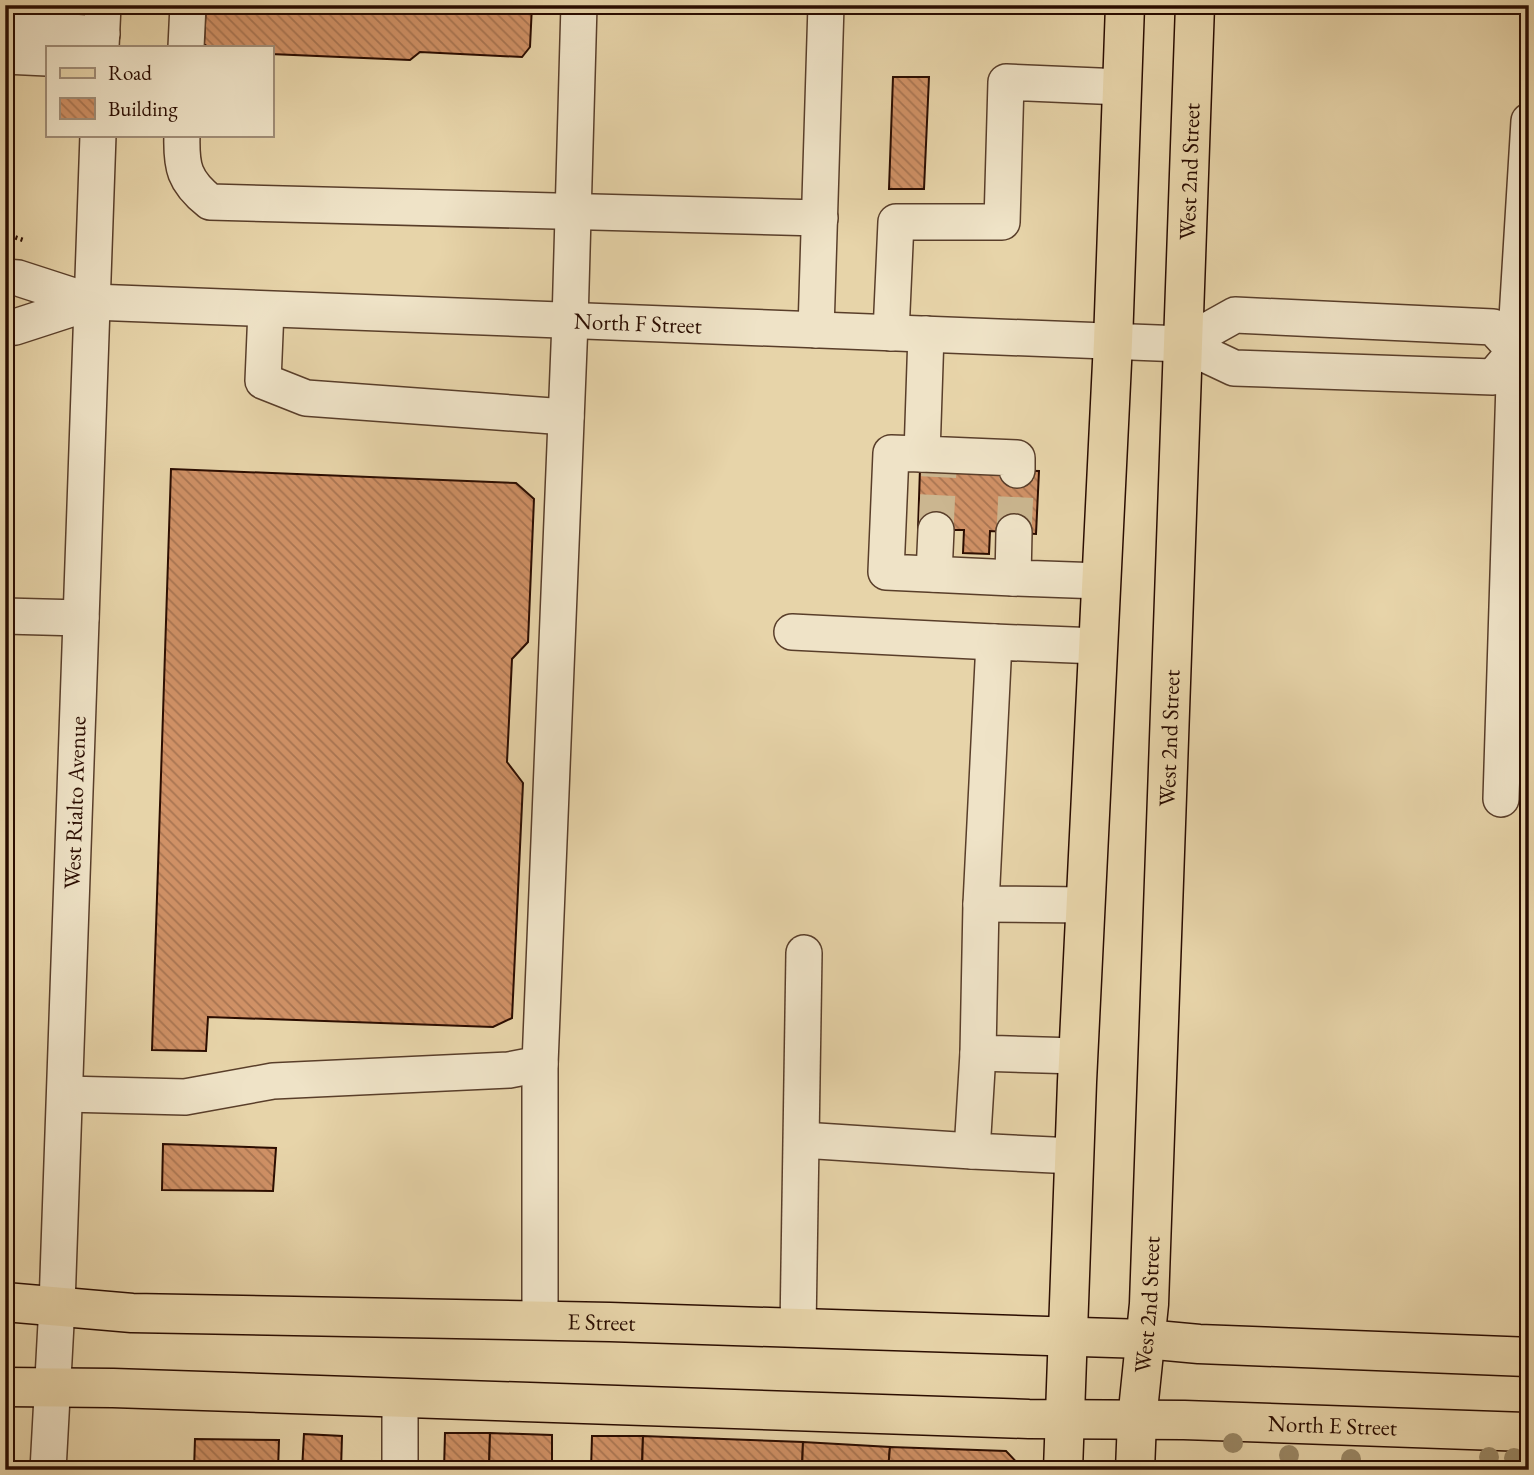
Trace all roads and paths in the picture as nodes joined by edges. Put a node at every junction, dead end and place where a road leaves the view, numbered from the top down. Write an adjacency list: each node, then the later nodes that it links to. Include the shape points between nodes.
1 (188, 5): 8 (street)
2 (579, 5): 15 (street)
3 (826, 5): 16 (street)
4 (1125, 5): 11 (main road)
5 (1195, 5): 28 (main road, West 2nd Street)
6 (5, 28): 7 (street)
7 (102, 29)
8 (186, 46)
9 (5, 56): 10 (street)
10 (46, 58)
11 (1122, 87): 25 (street, via 1006,82 1002,222 896,222); 27 (main road)
12 (1529, 121): 29 (street)
13 (98, 136): 20 (street, West Rialto Avenue)
14 (182, 136): 15 (street, via 181,162 193,188 210,202)
15 (573, 212): 16 (street); 22 (street)
16 (820, 218): 24 (street)
17 (5, 234): 18 (path)
18 (23, 240)
19 (5, 278): 20 (street)
20 (92, 302): 21 (street, North F Street); 23 (street); 41 (street, West Rialto Avenue)
21 (266, 310): 22 (street, North F Street); 32 (street, via 263,381 306,398)
22 (570, 322): 24 (street, North F Street); 32 (street)
23 (5, 328)
24 (816, 330): 25 (street, North F Street)
25 (891, 333): 26 (street, North F Street)
26 (926, 334): 27 (street, North F Street); 33 (street)
27 (1113, 342): 28 (street, North F Street); 39 (main road)
28 (1183, 344): 29 (street, via 1234,368 1493,377); 29 (street, via 1235,315 1493,327); 62 (main road, West 2nd Street)
29 (1515, 351): 43 (street)
30 (13, 371): 31 (path)
31 (5, 372)
32 (566, 417): 52 (street)
33 (933, 459): 34 (street, via 1017,458); 37 (street, via 891,453 886,572)
34 (1017, 470)
35 (936, 530): 37 (street)
36 (1014, 533): 38 (street)
37 (934, 574): 38 (street)
38 (1013, 578): 39 (street)
39 (1101, 581): 45 (main road)
40 (5, 616): 41 (street)
41 (81, 618): 53 (street, West Rialto Avenue)
42 (792, 632): 44 (street)
43 (1517, 640): 46 (street)
44 (994, 642): 45 (street); 47 (street)
45 (1098, 646): 48 (main road)
46 (1501, 799)
47 (981, 904): 48 (street); 50 (street)
48 (1086, 905): 51 (main road)
49 (804, 953): 54 (street)
50 (978, 1054): 51 (street); 55 (street)
51 (1078, 1056): 56 (main road)
52 (540, 1063): 53 (street, via 509,1070 273,1081 186,1097); 59 (street)
53 (65, 1094): 58 (street, West Rialto Avenue)
54 (802, 1140): 55 (street); 60 (street)
55 (972, 1151): 56 (street)
56 (1074, 1156): 61 (main road)
57 (5, 1303): 58 (main road, E Street)
58 (57, 1306): 59 (main road, E Street, via 132,1313); 65 (street, West Rialto Avenue)
59 (540, 1321): 60 (main road, E Street)
60 (798, 1329): 61 (main road, E Street)
61 (1067, 1338): 62 (main road, E Street); 67 (main road)
62 (1145, 1339): 63 (main road); 68 (main road, West 2nd Street)
63 (1529, 1357)
64 (5, 1387): 65 (main road)
65 (52, 1387): 66 (main road); 70 (street, West Rialto Avenue)
66 (400, 1397): 67 (main road); 71 (street)
67 (1065, 1420): 68 (main road); 72 (main road)
68 (1137, 1420): 69 (main road, North E Street); 73 (main road, West 2nd Street)
69 (1529, 1432)
70 (48, 1470)
71 (400, 1470)
72 (1063, 1470)
73 (1135, 1470)

